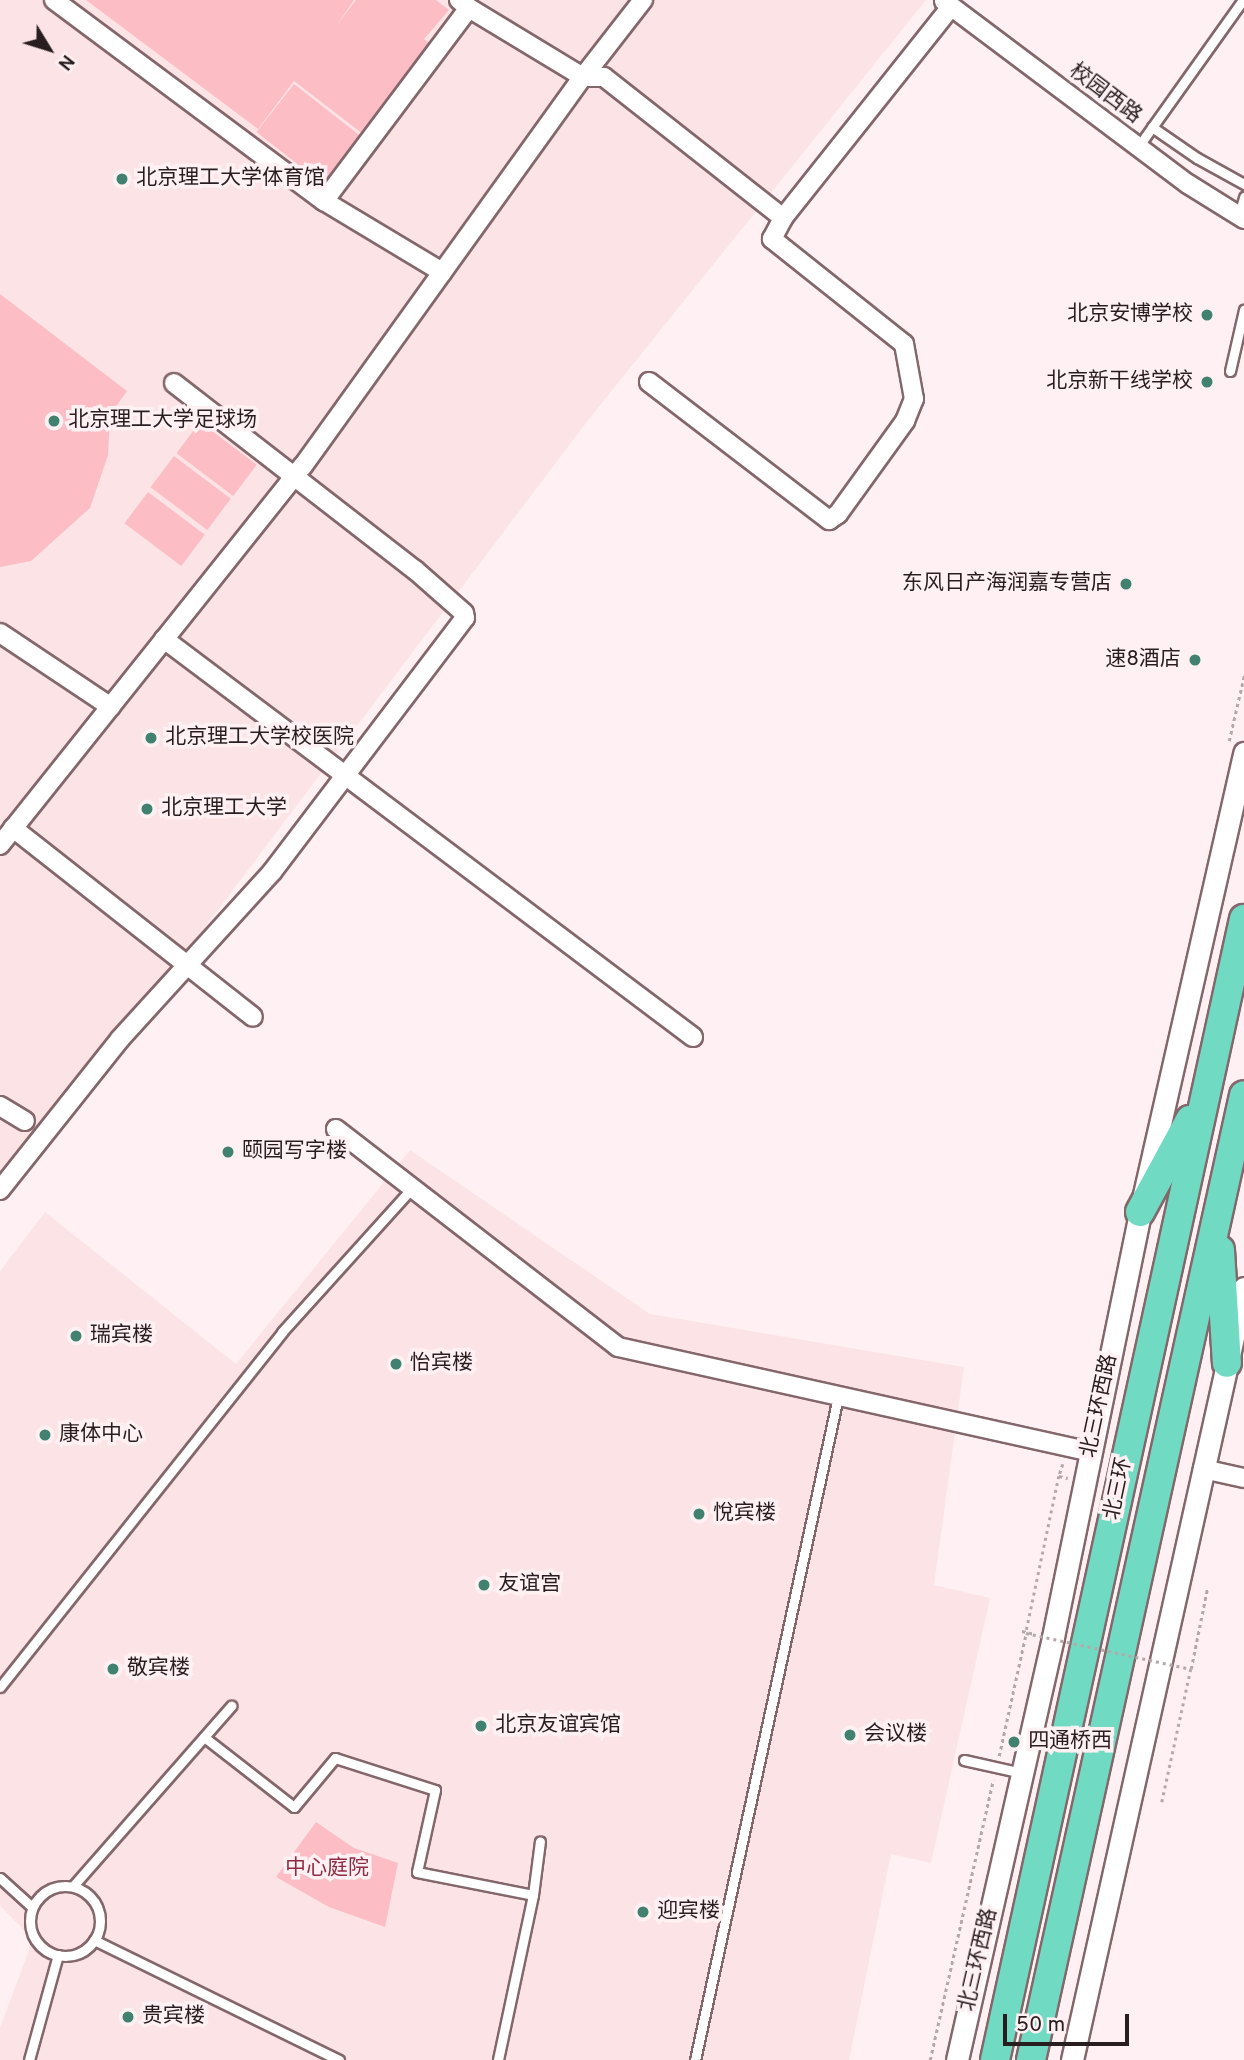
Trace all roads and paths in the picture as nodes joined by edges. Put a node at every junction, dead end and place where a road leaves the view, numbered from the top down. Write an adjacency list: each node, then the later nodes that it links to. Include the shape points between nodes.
1 (54, 0): 11 (street)
2 (643, 0): 6 (street)
3 (1243, 0): 7 (lane)
4 (950, 2): 8 (street, 校园西路); 13 (street)
5 (464, 4): 6 (street); 11 (street)
6 (583, 77): 13 (street, via 604,77); 14 (street)
7 (1152, 127): 8 (lane); 9 (lane)
8 (1138, 147): 12 (street, 校园西路)
9 (1244, 184)
10 (1244, 197): 12 (lane)
11 (324, 201): 14 (street)
12 (1241, 217)
13 (783, 218): 17 (street, via 772,239 904,344 914,399 905,421 838,514 829,520)
14 (442, 272): 19 (street)
15 (1244, 310): 16 (lane)
16 (1230, 371)
17 (649, 382)
18 (174, 383): 19 (street)
19 (294, 477): 21 (street); 24 (street, via 415,570 465,618)
20 (0, 633): 22 (street)
21 (164, 639): 22 (street); 24 (street)
22 (111, 706): 25 (street)
23 (1244, 753): 38 (street, 北三环西路)
24 (346, 774): 28 (street, via 272,872); 30 (street)
25 (13, 828): 26 (street); 28 (street)
26 (0, 845)
27 (1244, 919): 31 (highway, 北三环)
28 (188, 965): 29 (street); 37 (street, via 120,1039)
29 (253, 1017)
30 (693, 1037)
31 (1205, 1093): 38 (highway); 70 (highway, 北三环)
32 (1244, 1095): 39 (highway, 北三环)
33 (0, 1106): 34 (street)
34 (25, 1121)
35 (336, 1129): 36 (street)
36 (412, 1188): 42 (street, via 618,1347); 50 (lane, via 282,1332)
37 (0, 1190)
38 (1140, 1212): 43 (street, 北三环西路, via 1130,1241)
39 (1218, 1216): 41 (highway); 71 (highway, 北三环)
40 (1244, 1288): 41 (street)
41 (1227, 1363): 44 (street)
42 (838, 1396): 43 (street); 67 (lane)
43 (1091, 1452): 55 (street, 北三环西路)
44 (1203, 1469): 46 (street); 72 (street)
45 (1059, 1476): 48 (path, bridge)
46 (1244, 1478)
47 (1208, 1590): 49 (path)
48 (1026, 1633): 49 (path, bridge); 54 (path)
49 (1191, 1669): 56 (path, bridge)
50 (0, 1687)
51 (231, 1706): 52 (lane)
52 (204, 1737): 59 (lane); 60 (lane, via 294,1807 335,1758 435,1790 417,1872)
53 (964, 1760): 54 (lane)
54 (996, 1766): 55 (lane); 68 (path)
55 (1022, 1773): 69 (street, 北三环西路)
56 (1162, 1802)
57 (540, 1840): 60 (lane)
58 (0, 1878): 61 (lane)
59 (73, 1886): 61 (lane, via 44,1892); 62 (lane, via 90,1895 99,1912 99,1932)
60 (533, 1895): 66 (lane)
61 (32, 1907): 63 (lane, via 34,1938)
62 (94, 1940): 63 (lane, via 78,1954); 65 (lane)
63 (58, 1955): 64 (lane)
64 (29, 2060)
65 (339, 2060)
66 (498, 2060)
67 (695, 2060)
68 (930, 2060)
69 (957, 2060)
70 (995, 2060)
71 (1031, 2060)
72 (1072, 2060)

